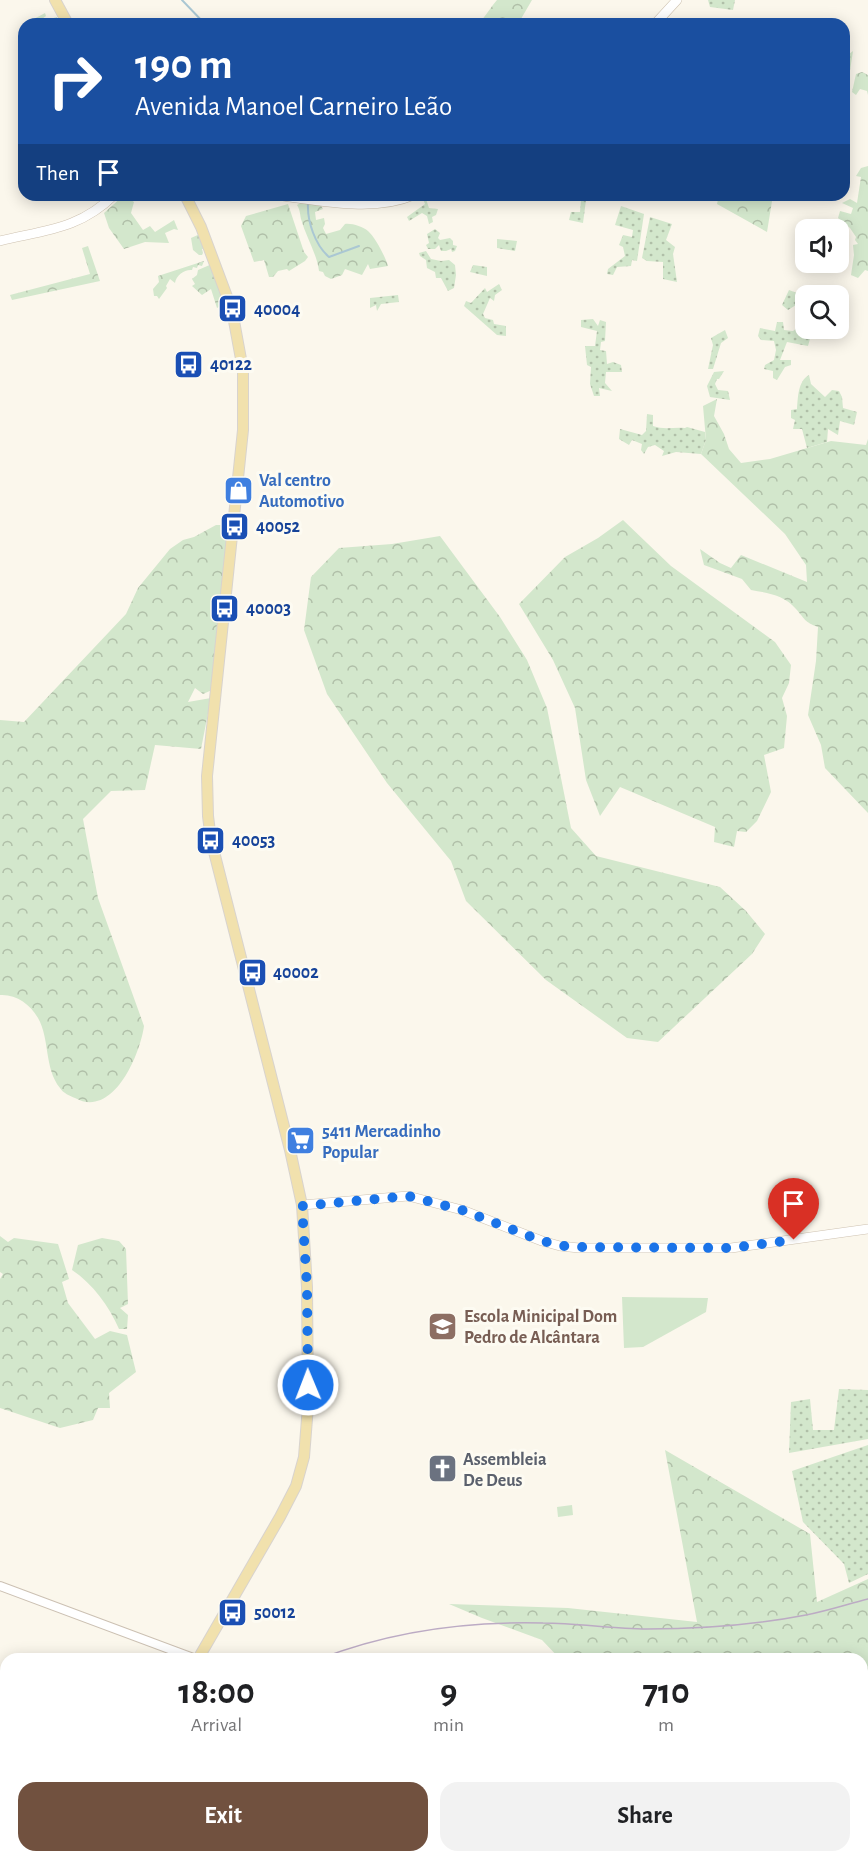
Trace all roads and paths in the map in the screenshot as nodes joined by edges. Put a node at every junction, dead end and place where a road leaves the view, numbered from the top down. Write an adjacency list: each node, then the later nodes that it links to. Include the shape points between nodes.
1 (55, 0): 3 (main road)
2 (677, 0): 4 (main road)
3 (66, 18)
4 (660, 18)
5 (108, 201): 9 (main road, via 81,220)
6 (188, 201): 10 (main road, via 232,310 243,370 243,430 207,776 208,816)
7 (325, 201): 8 (main road)
8 (394, 201)
9 (0, 241)
10 (302, 1206): 11 (main road, via 408,1196 462,1210 542,1241 579,1248 731,1248); 14 (main road, via 308,1406 302,1468 280,1517)
11 (868, 1229)
12 (0, 1586): 13 (street)
13 (181, 1653)
14 (201, 1653)

